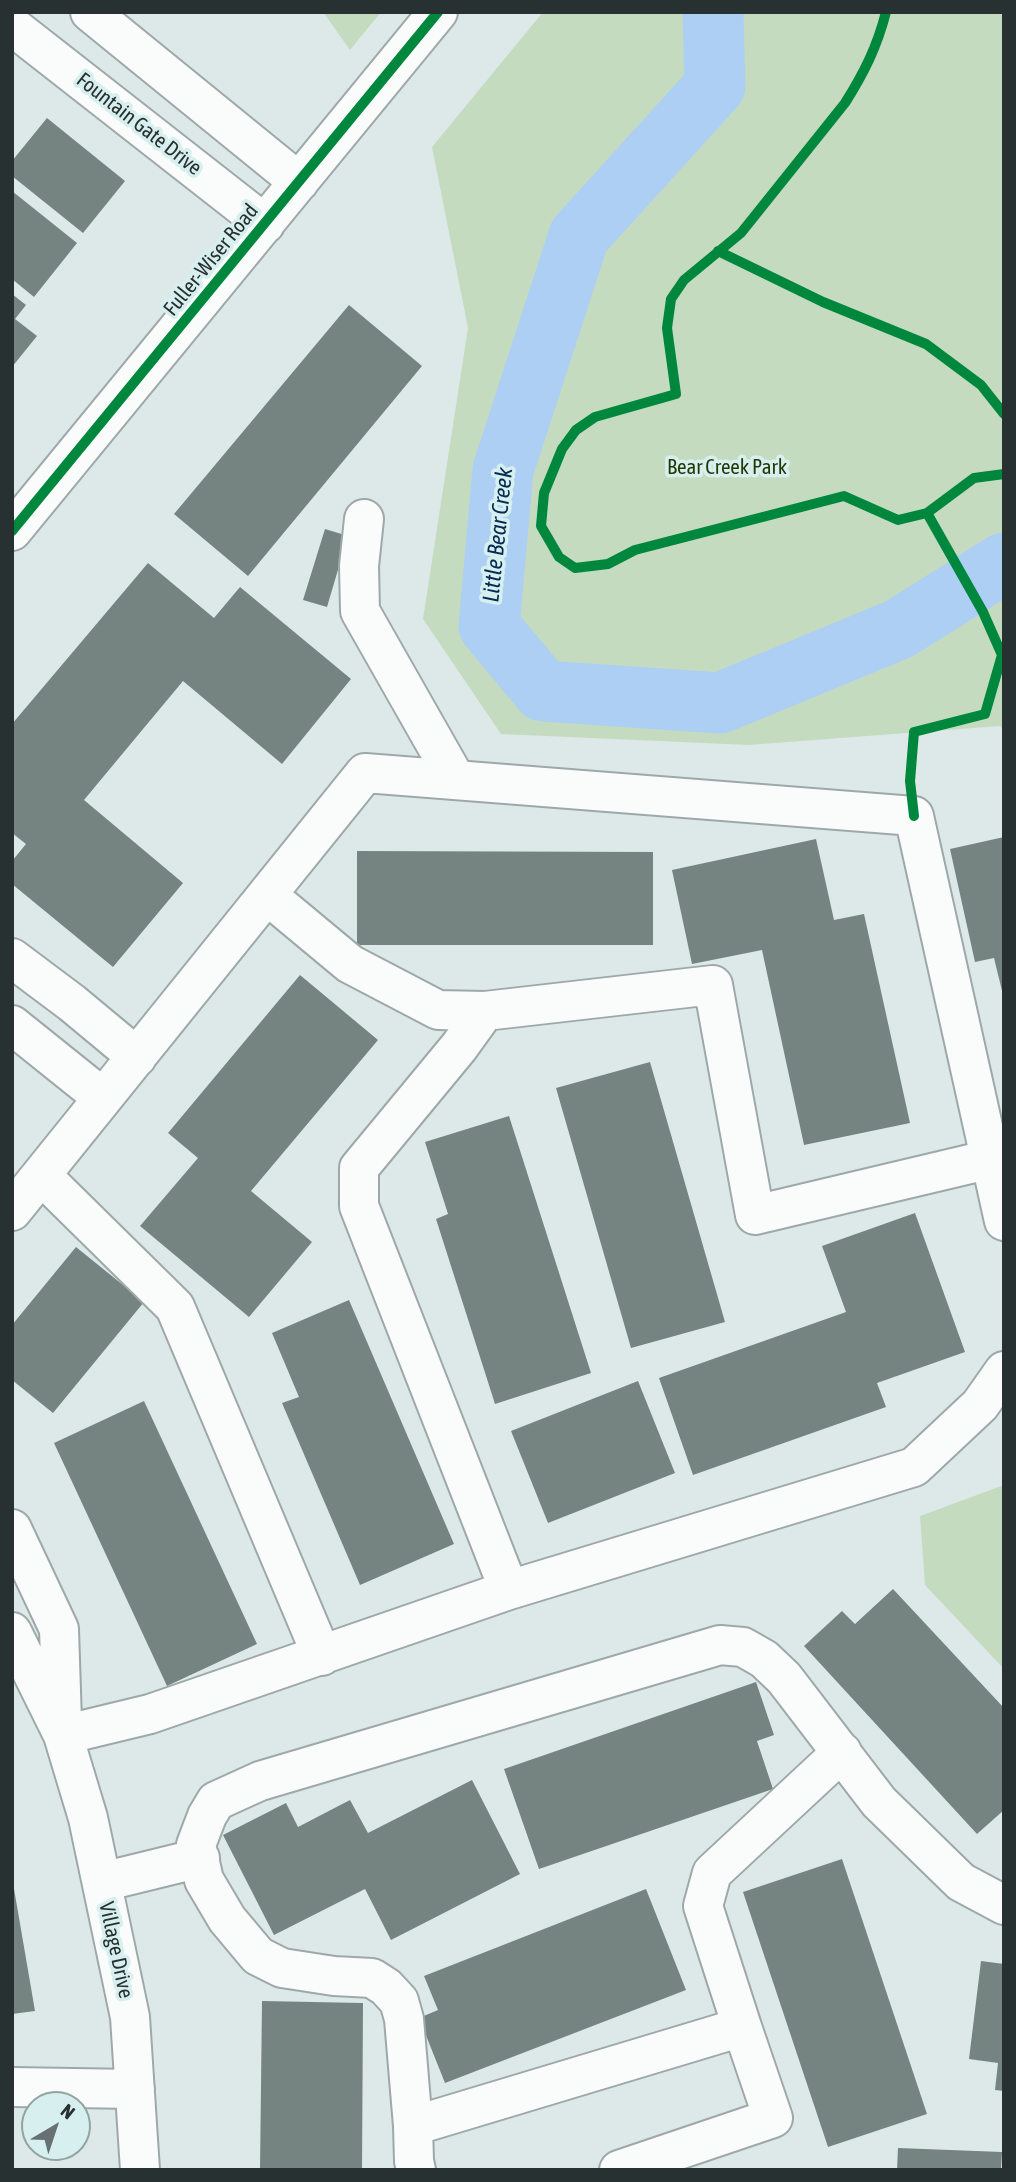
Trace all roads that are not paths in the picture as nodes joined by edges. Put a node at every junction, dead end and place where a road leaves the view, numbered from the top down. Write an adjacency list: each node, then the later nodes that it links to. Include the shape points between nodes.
1 (90, 12): 4 (street)
2 (439, 12): 4 (street, Fuller-Wiser Road)
3 (22, 30): 5 (street, Fountain Gate Drive)
4 (299, 182): 5 (street, Fuller-Wiser Road)
5 (265, 224): 7 (street, Fuller-Wiser Road)
6 (364, 519): 8 (street, via 360,611)
7 (12, 531)
8 (456, 780): 9 (street, via 365,773); 15 (street, via 914,816)
9 (267, 895): 11 (street, via 350,964 438,1010); 13 (street)
10 (12, 958): 13 (street)
11 (485, 1012): 15 (street, via 713,985 755,1215); 21 (street, via 359,1168 359,1206)
12 (12, 1025): 14 (street)
13 (137, 1057): 14 (street)
14 (103, 1098): 16 (street)
15 (992, 1159): 18 (street)
16 (41, 1175): 17 (street); 23 (street, via 175,1307)
17 (12, 1211)
18 (1004, 1221)
19 (1004, 1371): 21 (street, via 980,1405 915,1468)
20 (12, 1529): 24 (street, Village Drive, via 60,1629)
21 (509, 1590): 23 (street)
22 (12, 1632): 24 (street, Village Drive)
23 (322, 1656): 24 (street, via 150,1714)
24 (63, 1735): 27 (street, Village Drive)
25 (842, 1752): 26 (street, via 764,1659 743,1647 720,1645 260,1782 216,1801 196,1845); 28 (street, via 880,1802 961,1882); 29 (street, via 712,1873 703,1906)
26 (200, 1858): 27 (street); 32 (street, via 204,1880 227,1919 258,1956 282,1968 373,1978 399,2001)
27 (102, 1882): 31 (street, Village Drive, via 130,2017)
28 (1004, 1905)
29 (742, 2027): 32 (street); 35 (street, via 773,2118)
30 (12, 2087): 31 (street)
31 (135, 2089): 33 (street, Village Drive)
32 (413, 2126): 34 (street)
33 (140, 2170)
34 (416, 2170)
35 (619, 2170)

